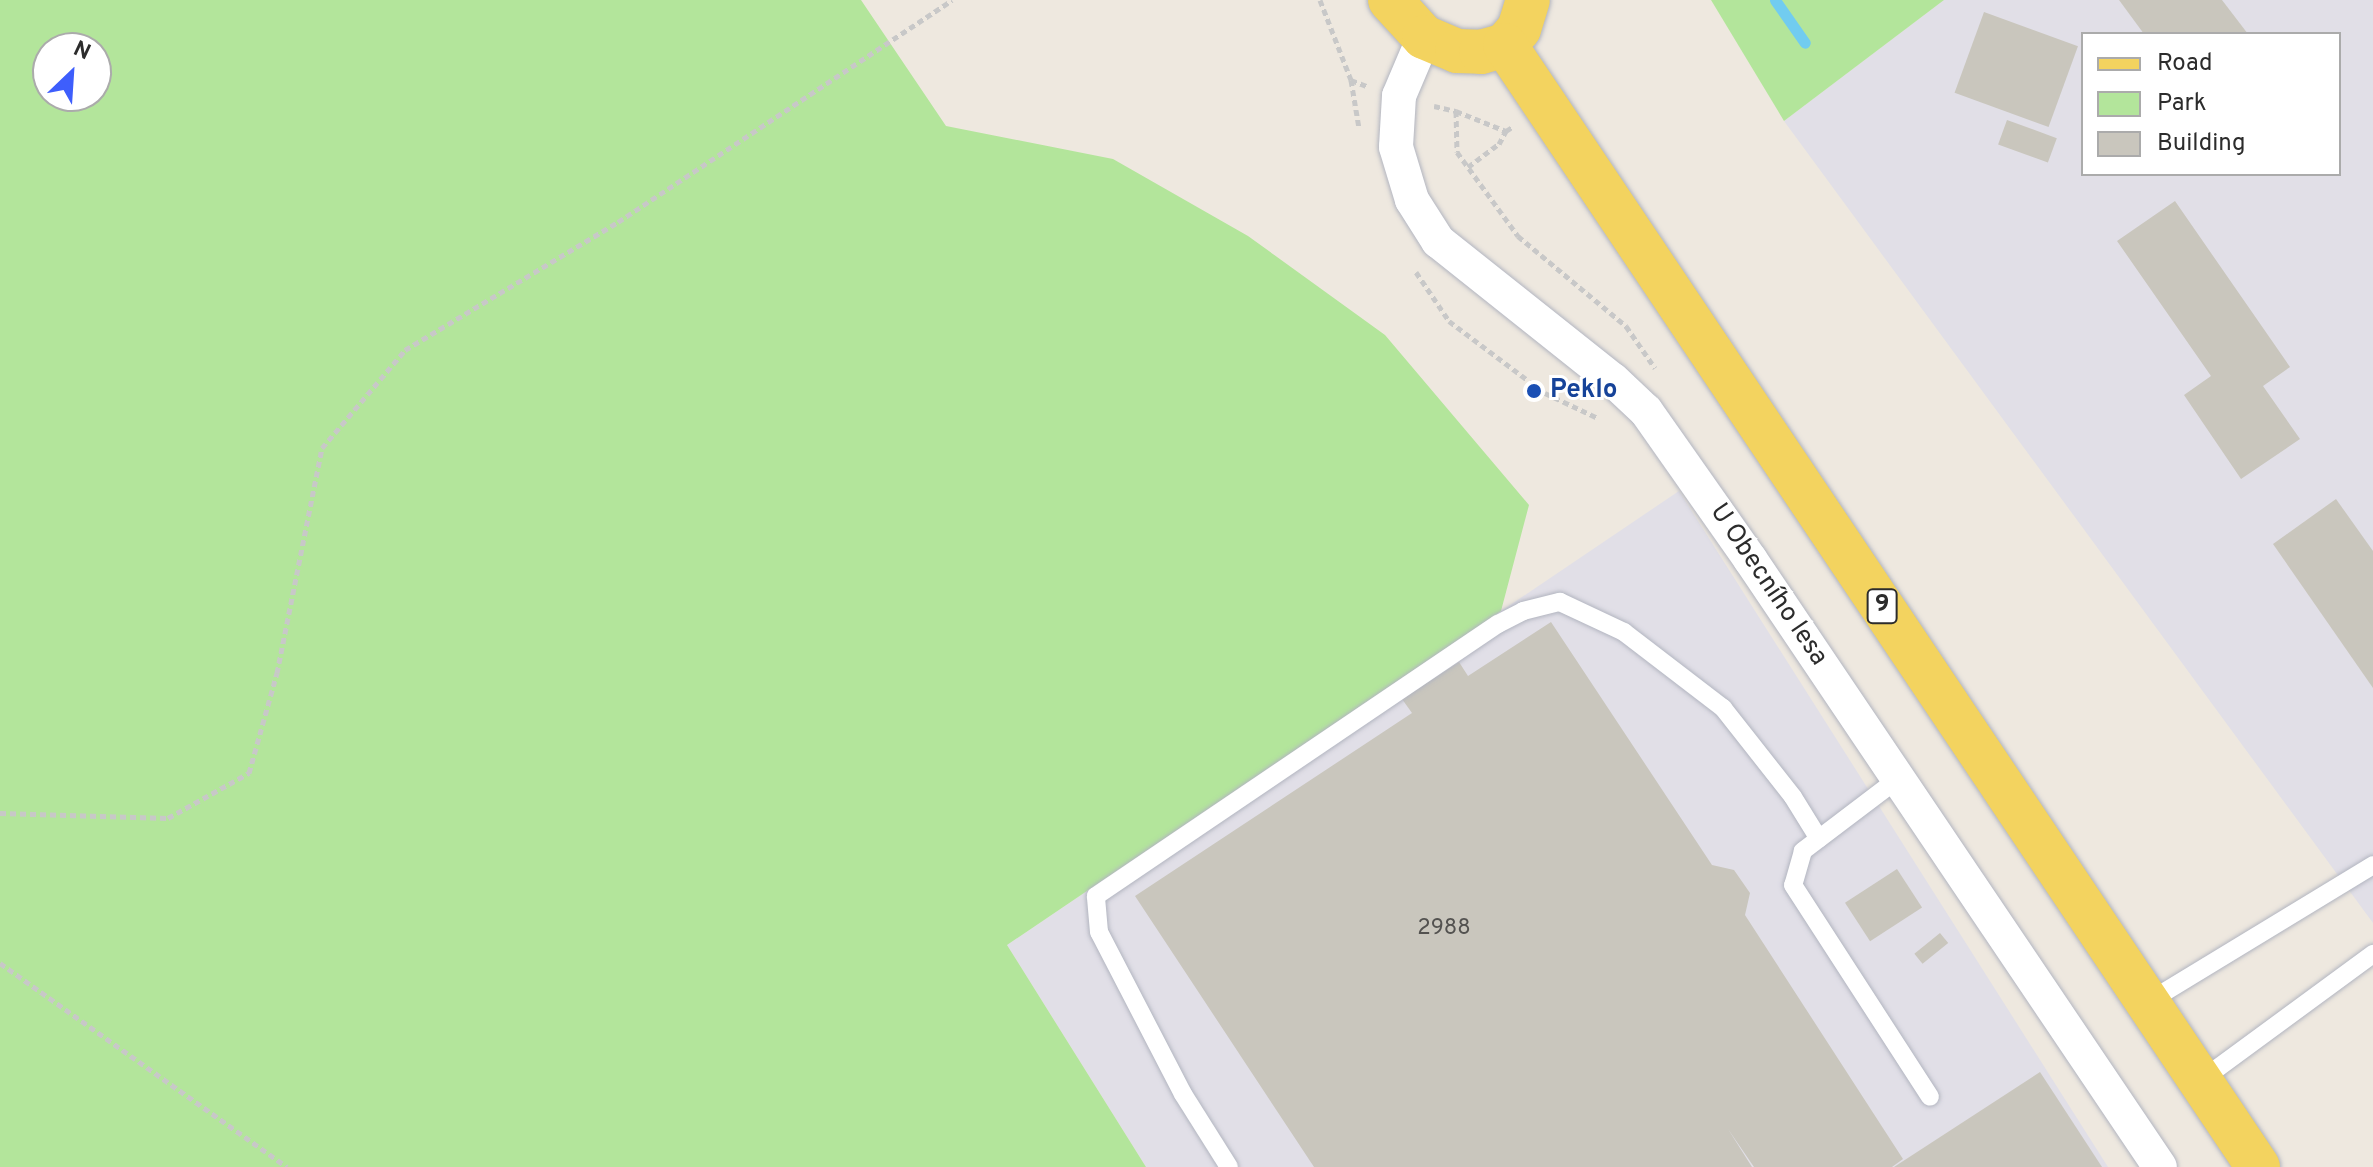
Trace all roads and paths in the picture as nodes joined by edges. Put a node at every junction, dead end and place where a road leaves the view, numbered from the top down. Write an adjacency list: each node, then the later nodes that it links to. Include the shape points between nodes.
1 (952, 0): 14 (path, via 618,222 405,350 322,448 277,673 249,773 168,818)
2 (1320, 0): 7 (path, via 1351,80)
3 (1390, 0): 5 (main road)
4 (1528, 0): 6 (main road, via 1519,29)
5 (1424, 37): 6 (main road, via 1457,51); 7 (street, U Obecního lesa)
6 (1505, 45): 19 (main road, 9)
7 (1399, 96): 9 (path, via 1456,111 1457,152); 13 (street, U Obecního lesa, via 1396,147 1412,200 1438,241 1646,411)
8 (1506, 131): 9 (path, via 1499,144)
9 (1468, 167): 11 (path, via 1518,236 1626,326)
10 (1449, 321): 12 (path)
11 (1661, 377)
12 (1545, 393)
13 (1899, 778): 15 (lane); 24 (street, U Obecního lesa)
14 (0, 813)
15 (1819, 839): 21 (lane, via 1803,851 1793,885); 23 (lane, via 1723,708 1624,632 1560,602 1498,624 1096,896 1099,932 1183,1094)
16 (2373, 866): 19 (lane)
17 (2373, 954): 20 (lane)
18 (0, 963): 22 (path)
19 (2148, 1002): 20 (main road, 9)
20 (2200, 1081): 25 (main road, 9)
21 (1930, 1097)
22 (287, 1167)
23 (1229, 1167)
24 (2160, 1167)
25 (2258, 1167)

